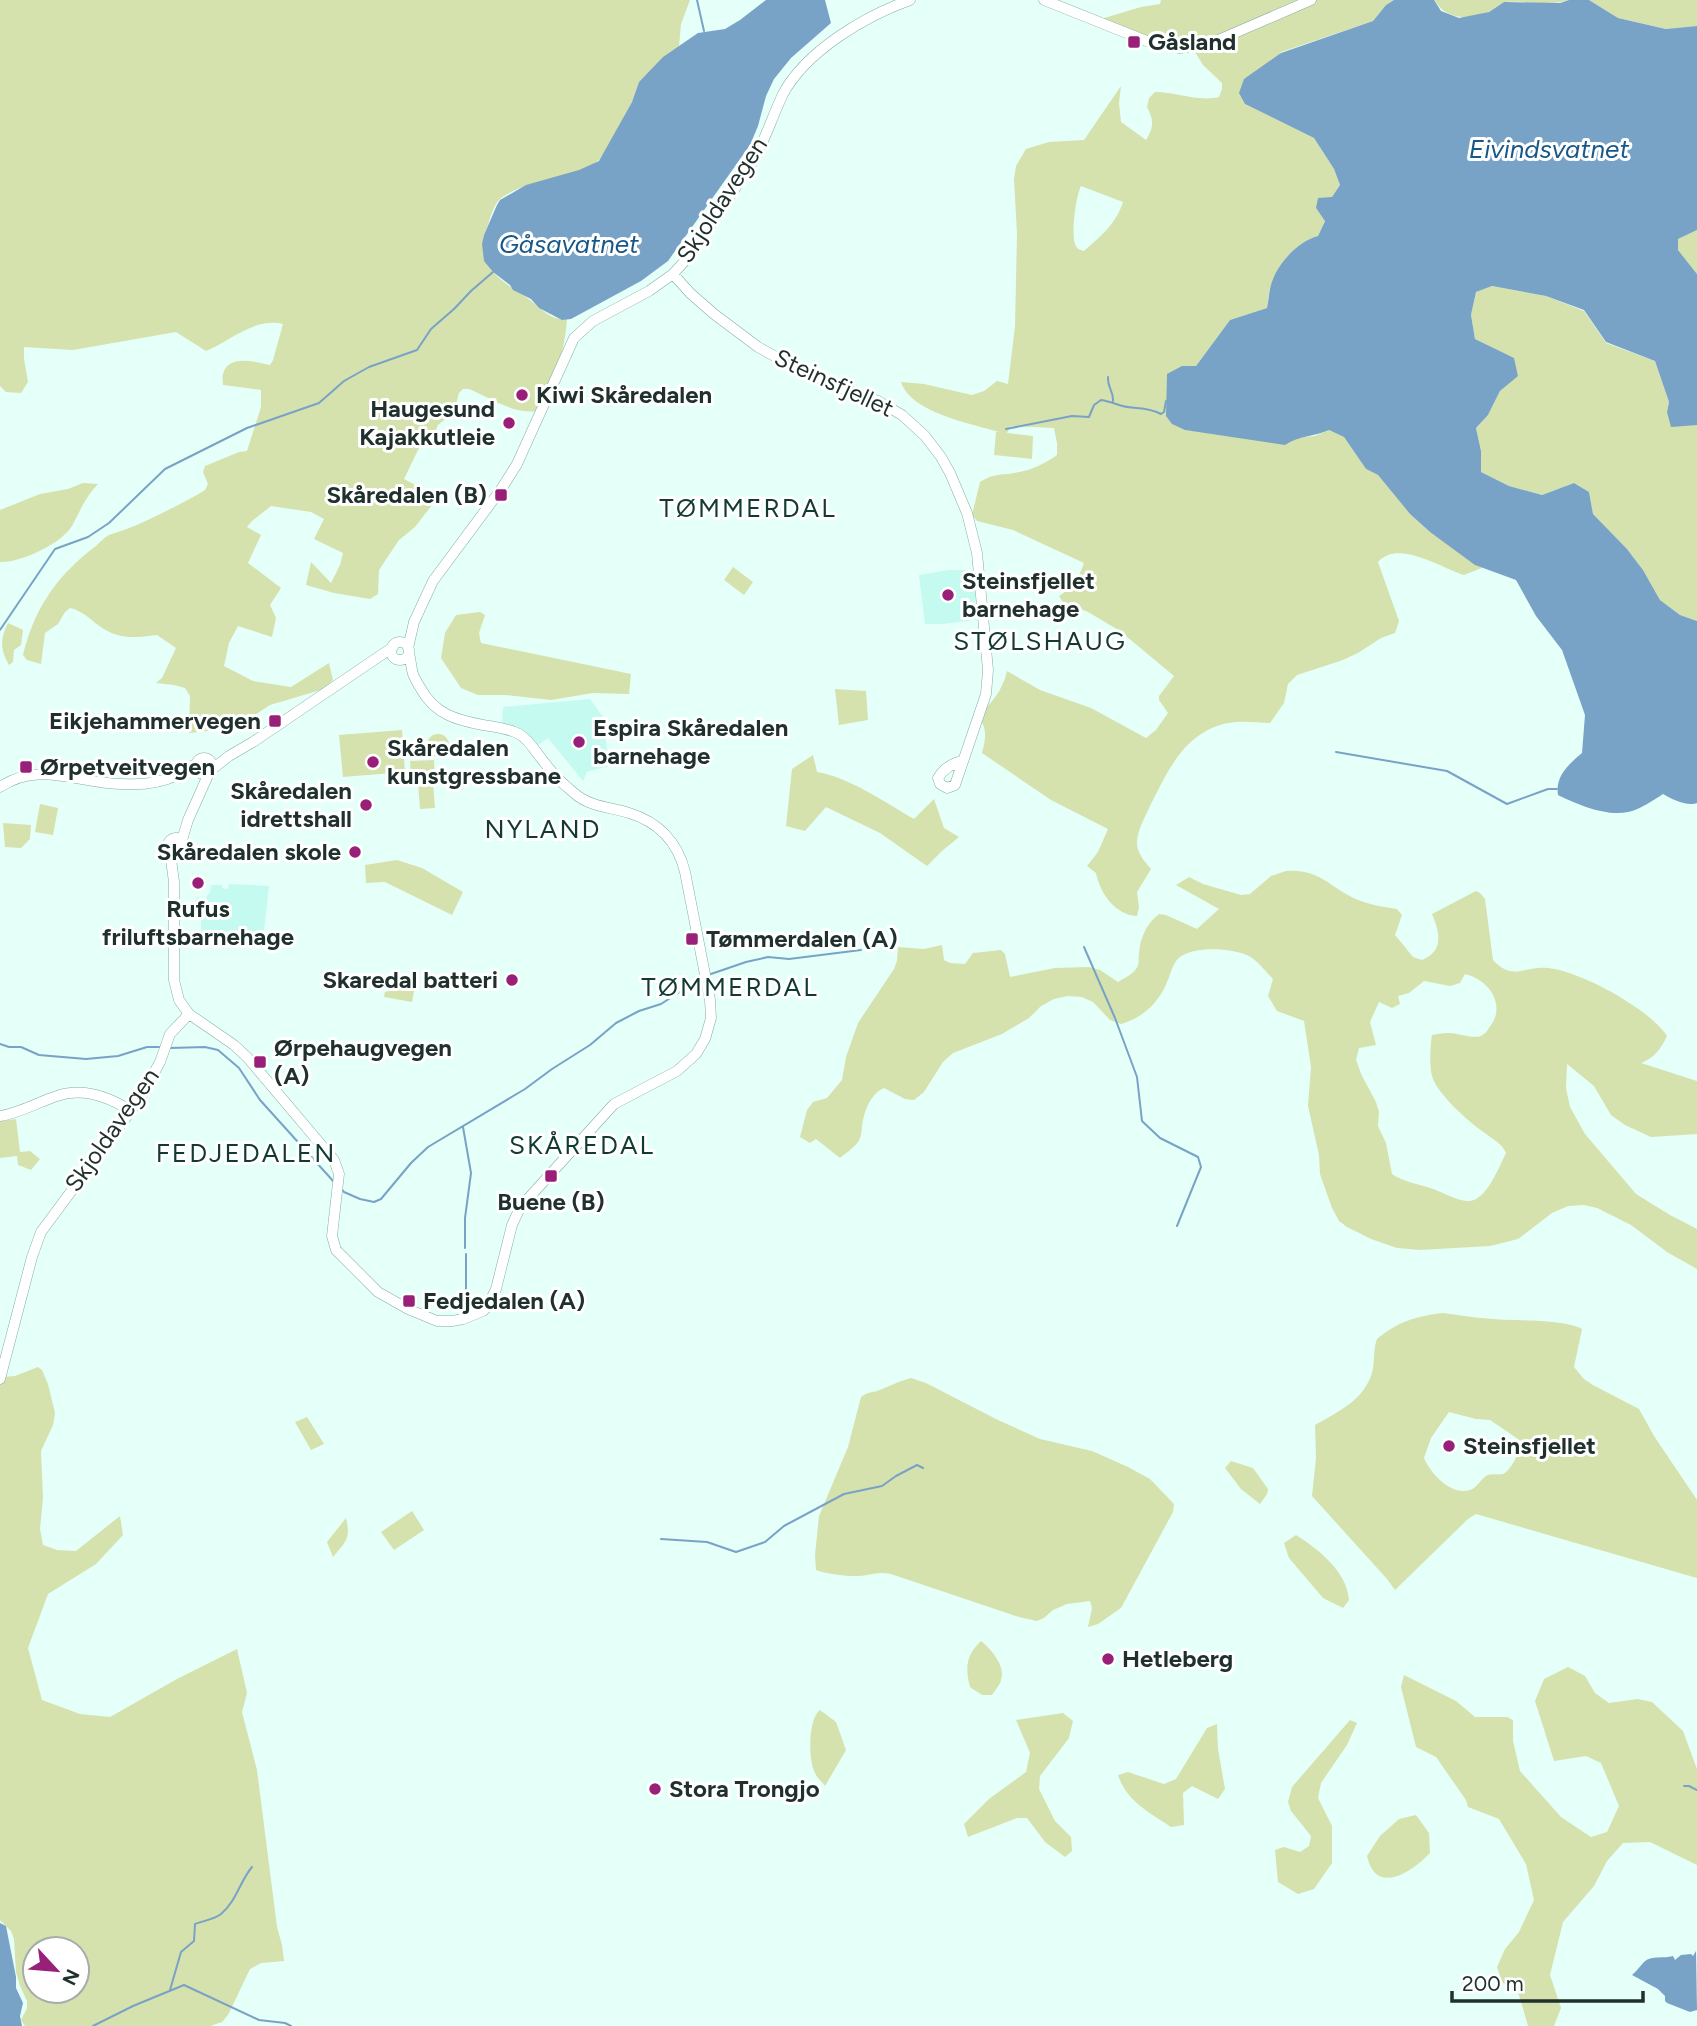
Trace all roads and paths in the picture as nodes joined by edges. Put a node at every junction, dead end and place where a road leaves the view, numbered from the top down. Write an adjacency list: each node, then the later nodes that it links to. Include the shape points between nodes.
1 (910, 0): 4 (street, Skjoldavegen, via 847,31 800,70 784,93 752,163)
2 (1044, 0): 3 (street, via 1149,41 1180,48 1209,44)
3 (1311, 0)
4 (673, 274): 5 (street, Skjoldavegen, via 593,321 574,338 511,475 433,581); 11 (street, Steinsfjellet, via 714,314 758,347 895,410 920,430 941,457 967,513 975,543 988,670 986,694)
5 (414, 622): 6 (street, Skjoldavegen); 7 (street, Skjoldavegen)
6 (395, 645): 7 (street, via 404,643); 8 (street, via 392,653); 9 (street, Skjoldavegen)
7 (409, 650): 8 (street, via 405,658); 10 (street)
8 (397, 659): 9 (street, Skjoldavegen); 10 (street)
9 (372, 663): 12 (street, Skjoldavegen, via 253,742)
10 (413, 674): 14 (street, via 426,698 443,713 519,734 577,796 644,819 669,838 685,873 710,1000 711,1018 696,1054 677,1072 614,1104 582,1137 519,1210 487,1307 443,1322 378,1292 340,1256 332,1236 340,1174 334,1160 247,1057)
11 (963, 761)
12 (203, 769): 13 (street, via 121,785 36,773); 14 (street, via 201,790 188,820 178,839 167,843 174,853 174,980)
13 (0, 787)
14 (189, 1014): 15 (street, Skjoldavegen, via 168,1039 150,1082)
15 (131, 1111): 16 (street, via 110,1099 70,1093); 17 (street, Skjoldavegen, via 41,1232)
16 (0, 1116)
17 (0, 1379)

